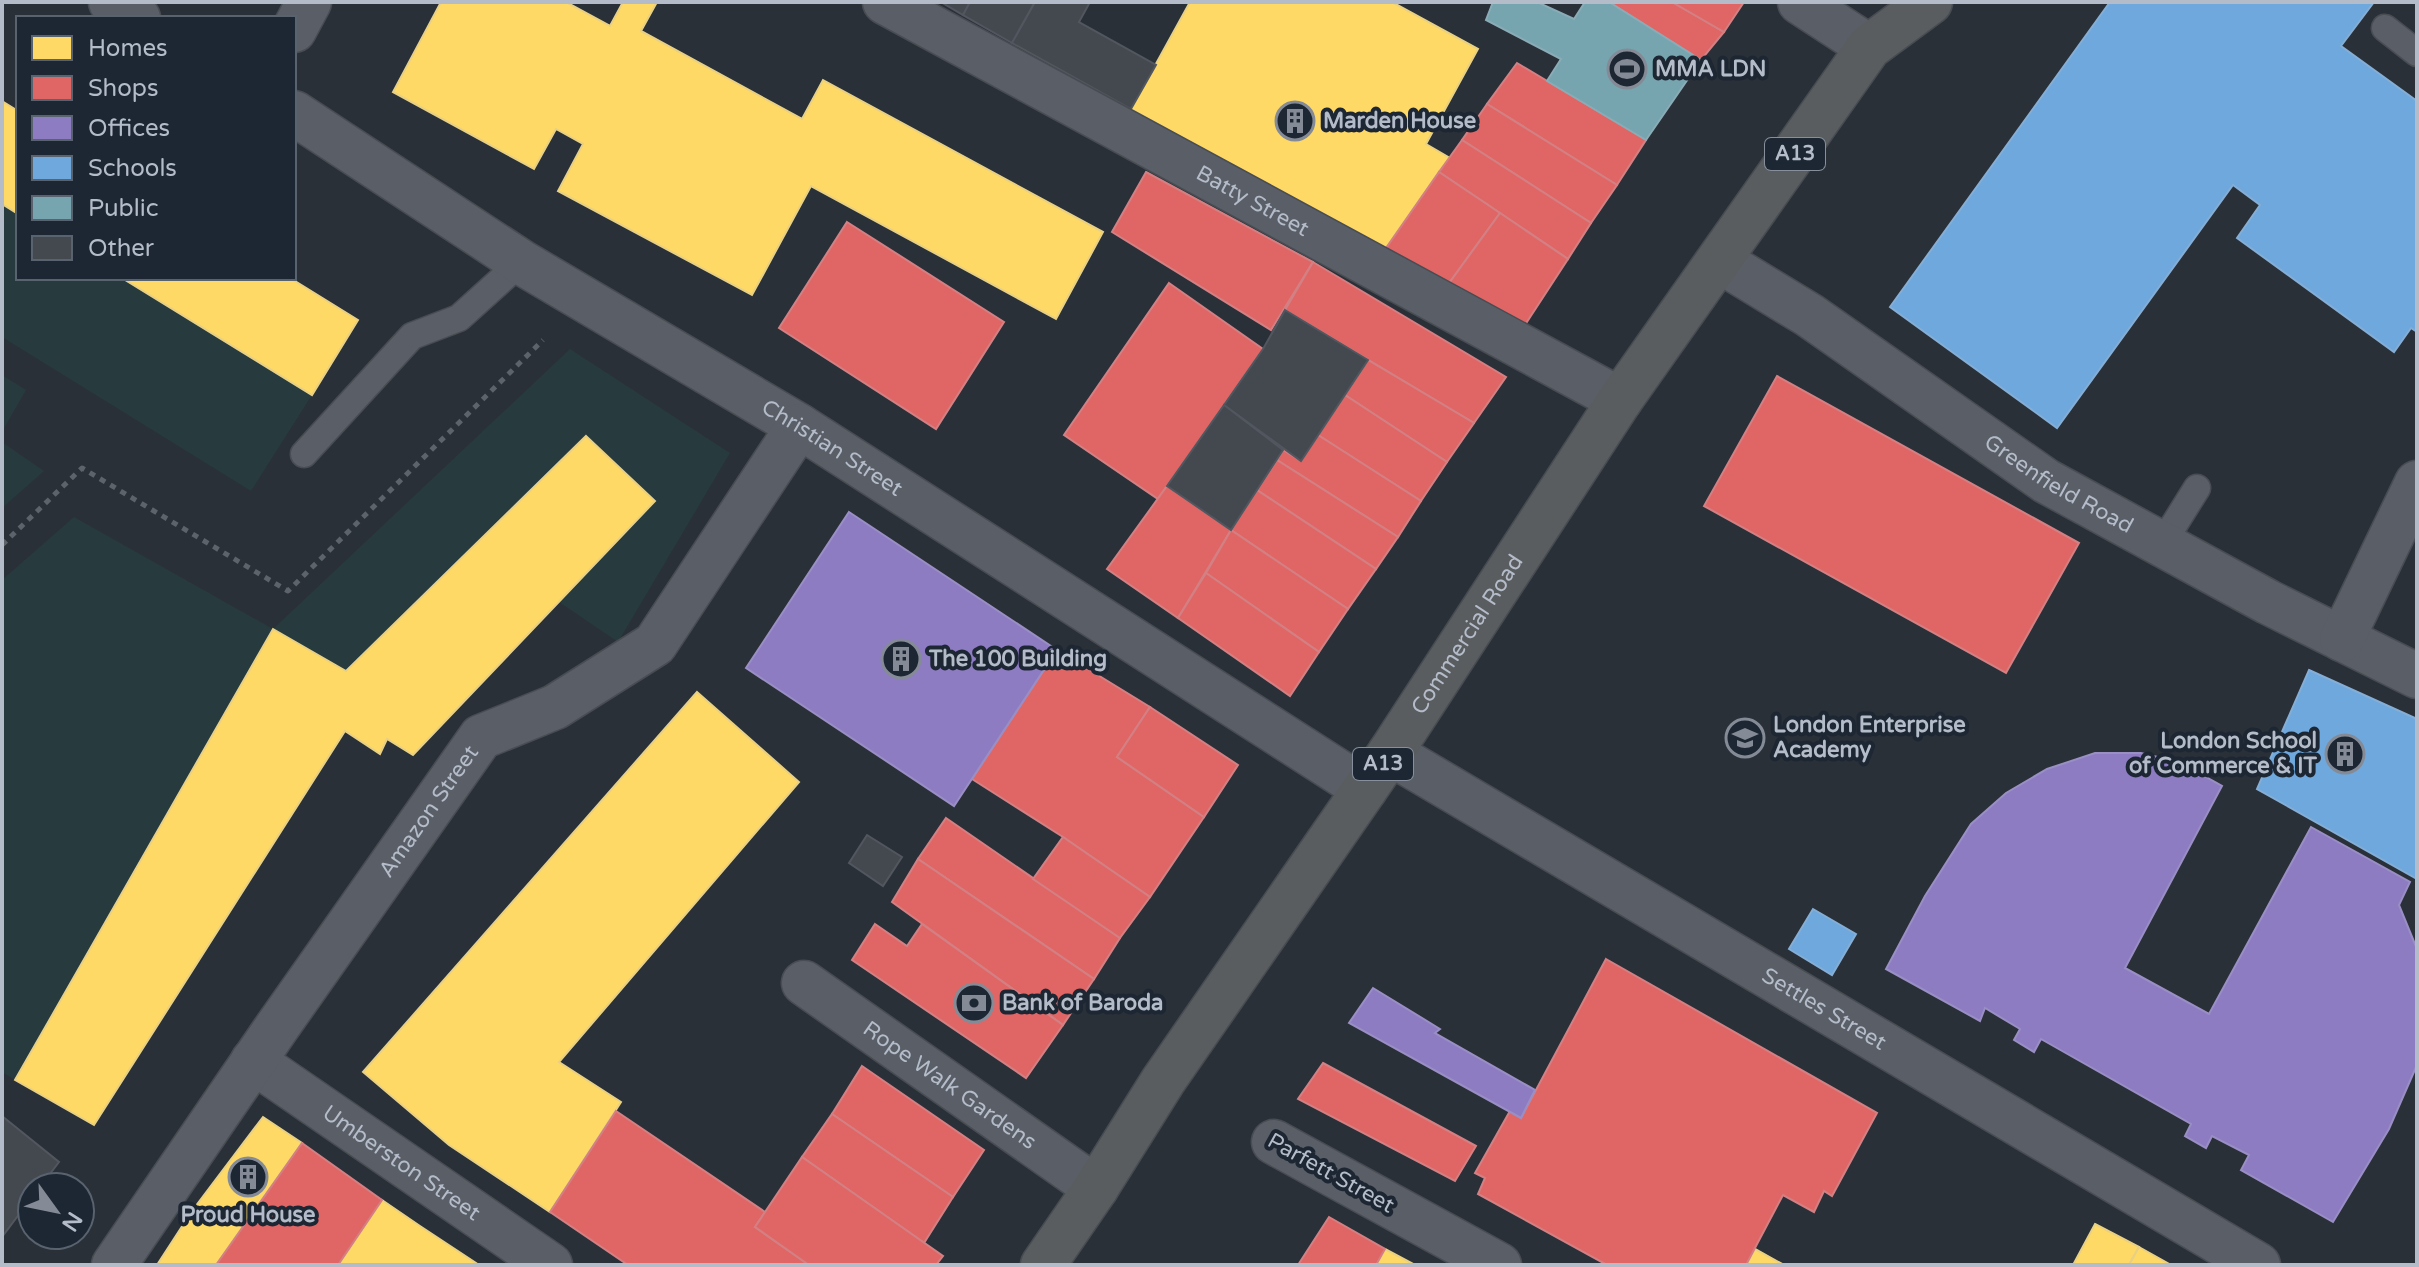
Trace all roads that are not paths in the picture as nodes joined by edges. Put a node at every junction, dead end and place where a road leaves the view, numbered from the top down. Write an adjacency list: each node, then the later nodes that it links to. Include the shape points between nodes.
1 (111, 2): 7 (street)
2 (309, 2): 8 (street)
3 (885, 2): 15 (street, Batty Street)
4 (1800, 2): 10 (street)
5 (1881, 2): 10 (highway, Commercial Road / A13)
6 (1930, 2): 10 (highway, Commercial Road / A13)
7 (135, 16)
8 (296, 26)
9 (2385, 28): 11 (lane)
10 (1869, 47): 13 (highway, Commercial Road / A13)
11 (2417, 53)
12 (296, 114): 14 (street, Christian Street)
13 (1720, 261): 15 (highway, Commercial Road / A13); 20 (street, Greenfield Road, via 1809,315 2046,481)
14 (521, 262): 16 (street, Christian Street); 17 (lane, via 459,318 412,336)
15 (1620, 400): 23 (highway, Commercial Road / A13)
16 (799, 426): 24 (street, Christian Street); 26 (street, Amazon Street, via 655,644 555,707 481,737)
17 (304, 454)
18 (2417, 483): 21 (street)
19 (2197, 488): 20 (lane)
20 (2162, 544): 21 (street, Greenfield Road)
21 (2342, 639): 22 (street, Greenfield Road)
22 (2417, 676)
23 (1390, 753): 24 (highway, Commercial Road / A13); 33 (street, Settles Street)
24 (1365, 789): 28 (highway, Commercial Road / A13, via 1163,1081)
25 (804, 983): 28 (street, Rope Walk Gardens)
26 (253, 1061): 29 (street, Amazon Street); 30 (street, Umberston Street)
27 (1274, 1142): 32 (street, Parfett Street)
28 (1096, 1188): 31 (highway, Commercial Road / A13)
29 (114, 1265)
30 (550, 1265)
31 (1043, 1265)
32 (1499, 1265)
33 (2258, 1265)

